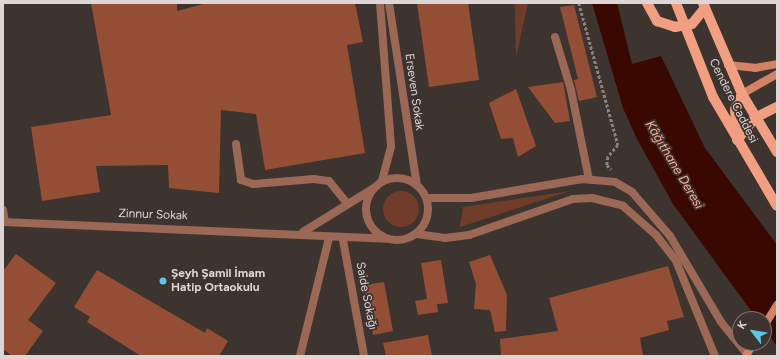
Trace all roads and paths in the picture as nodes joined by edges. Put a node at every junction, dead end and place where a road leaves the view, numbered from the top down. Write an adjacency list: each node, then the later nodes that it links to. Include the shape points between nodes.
1 (380, 3): 20 (street, Erseven Sokak, via 391,147)
2 (389, 3): 21 (street, Erseven Sokak)
3 (579, 3): 18 (path, via 618,145 608,157 607,165)
4 (647, 3): 7 (main road, via 660,23)
5 (676, 3): 7 (main road, Cendere Caddesi)
6 (704, 6): 7 (main road, via 702,16); 9 (main road, Cendere Caddesi)
7 (685, 27): 15 (main road, Cendere Caddesi, via 713,97)
8 (555, 37): 19 (street, via 571,90)
9 (728, 64): 10 (main road, via 755,68); 12 (main road, Cendere Caddesi)
10 (777, 64)
11 (777, 74): 12 (main road)
12 (742, 94): 14 (main road, Cendere Caddesi); 15 (main road, via 735,114)
13 (777, 107): 14 (main road)
14 (754, 118): 15 (main road); 17 (main road, Cendere Caddesi)
15 (737, 140): 25 (main road, Cendere Caddesi)
16 (236, 144): 24 (street, via 241,180 253,184 314,179 329,181)
17 (777, 152)
18 (618, 172)
19 (590, 179): 23 (street, via 471,198); 33 (street, via 615,182 642,203 670,236 721,322)
20 (382, 181): 21 (street, via 403,178); 22 (street)
21 (417, 185): 23 (street)
22 (374, 188): 24 (street); 31 (street, via 368,196 366,217 378,234)
23 (427, 198): 29 (street, via 427,217)
24 (347, 202): 28 (street, via 318,226)
25 (777, 206)
26 (3, 210): 27 (street)
27 (4, 222): 28 (street, Zinnur Sokak)
28 (302, 233): 30 (street, Zinnur Sokak)
29 (417, 234): 31 (street, via 408,239); 36 (street, via 445,238 469,235 573,199 592,198 623,206 656,235 676,261)
30 (329, 238): 32 (street, Zinnur Sokak); 34 (street)
31 (387, 239): 32 (street, Zinnur Sokak)
32 (343, 240): 35 (street, Saide Sokağı)
33 (746, 355)
34 (300, 356)
35 (364, 356)
36 (715, 356)

